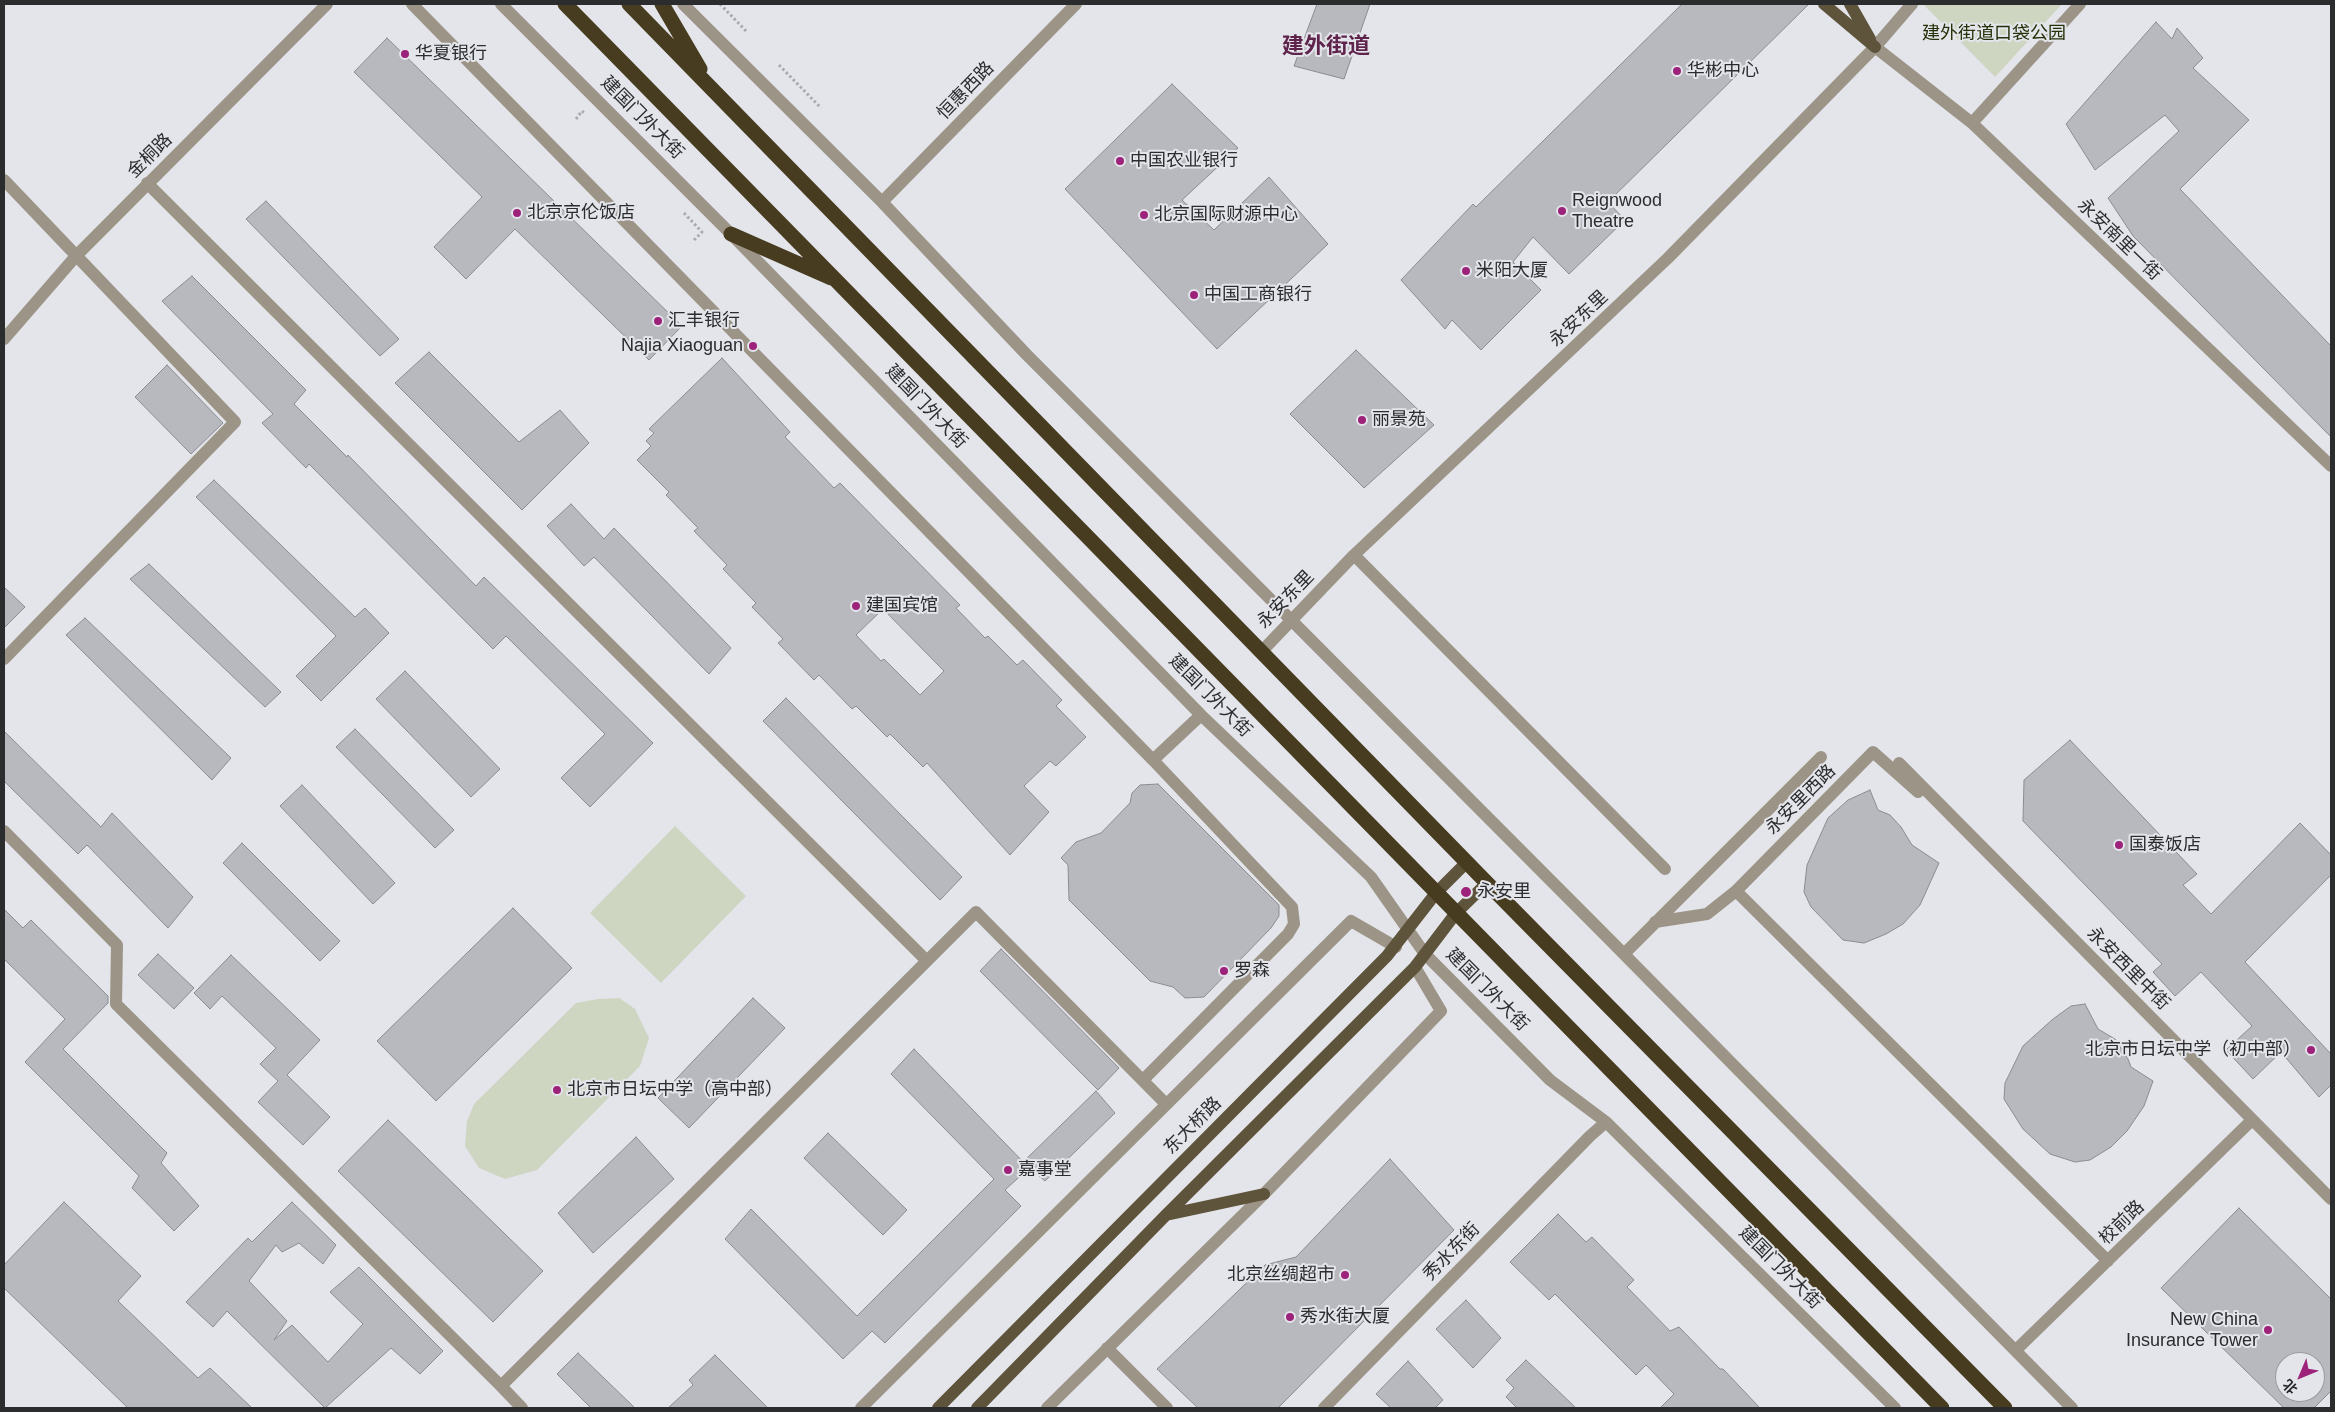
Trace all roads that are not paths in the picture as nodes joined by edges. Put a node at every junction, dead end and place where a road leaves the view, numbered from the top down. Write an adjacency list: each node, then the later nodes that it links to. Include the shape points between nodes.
1 (327, 4): 17 (street, 金桐路)
2 (412, 4): 30 (street)
3 (501, 4): 19 (street, 建国门外大街)
4 (565, 4): 21 (highway, 建国门外大街)
5 (629, 4): 14 (highway)
6 (662, 4): 14 (highway)
7 (683, 4): 18 (street)
8 (1824, 4): 13 (main road)
9 (1850, 4): 13 (main road)
10 (1912, 4): 13 (street, 永安东里)
11 (2080, 4): 15 (street)
12 (1069, 6): 18 (street, 恒惠西路)
13 (1875, 47): 15 (street, 永安南里一街); 24 (street, 永安东里, via 1668,258)
14 (710, 88): 26 (highway)
15 (1972, 123): 23 (street, 永安南里一街)
16 (4, 180): 20 (street)
17 (148, 183): 20 (street, 金桐路); 45 (street)
18 (882, 202): 25 (street, via 1026,354)
19 (731, 234): 21 (highway); 28 (street, 建国门外大街)
20 (76, 256): 22 (street, 金桐路); 27 (street, via 235,422)
21 (838, 281): 38 (highway, 建国门外大街)
22 (4, 340)
23 (2331, 466)
24 (1354, 555): 25 (street, 永安东里); 35 (street)
25 (1290, 620): 26 (street, 永安东里); 44 (street)
26 (1262, 651): 34 (highway)
27 (4, 660)
28 (1201, 715): 30 (street); 41 (street, 建国门外大街, via 1371,877)
29 (1821, 757): 40 (street, 永安里西路)
30 (1153, 760): 47 (street, via 1292,907 1294,924 1288,934)
31 (1899, 763): 32 (street, 永安西里中街)
32 (1963, 826): 37 (street, 永安里西路, via 1934,806 1873,752); 49 (street, 永安西里中街)
33 (4, 831): 57 (street, via 117,945 116,1004)
34 (1466, 862): 36 (highway); 38 (main road, 东大桥路)
35 (1665, 869)
36 (1487, 883): 39 (main road); 67 (highway)
37 (1736, 891): 40 (street, 永安里西路, via 1707,914); 54 (street)
38 (1436, 893): 39 (highway, 建国门外大街); 41 (main road, 东大桥路)
39 (1456, 913): 43 (main road); 66 (highway, 建国门外大街)
40 (1655, 922): 44 (street, 永安里西路)
41 (1408, 930): 42 (main road, 东大桥路); 43 (street, 建国门外大街)
42 (1396, 947): 48 (street, via 1351,921); 60 (main road, 东大桥路)
43 (1425, 954): 46 (main road); 50 (street, 建国门外大街, via 1550,1080)
44 (1624, 954): 56 (street)
45 (927, 961): 47 (street, via 976,912); 57 (street)
46 (1415, 967): 51 (street, via 1441,1011); 53 (main road)
47 (1143, 1080): 48 (street)
48 (1166, 1104): 59 (street)
49 (2252, 1120): 52 (street, 永安西里中街); 54 (street, 校前路)
50 (1606, 1122): 64 (street, 秀水东街); 65 (street, 建国门外大街)
51 (1264, 1194): 53 (main road); 55 (street)
52 (2331, 1199)
53 (1166, 1215): 61 (main road)
54 (2108, 1261): 56 (street, 校前路)
55 (1108, 1348): 62 (street); 63 (street)
56 (2016, 1350): 68 (street)
57 (500, 1386): 58 (street)
58 (522, 1408)
59 (861, 1408)
60 (938, 1408)
61 (977, 1408)
62 (1047, 1408)
63 (1167, 1408)
64 (1324, 1408)
65 (1895, 1408)
66 (1942, 1408)
67 (2005, 1408)
68 (2072, 1408)

